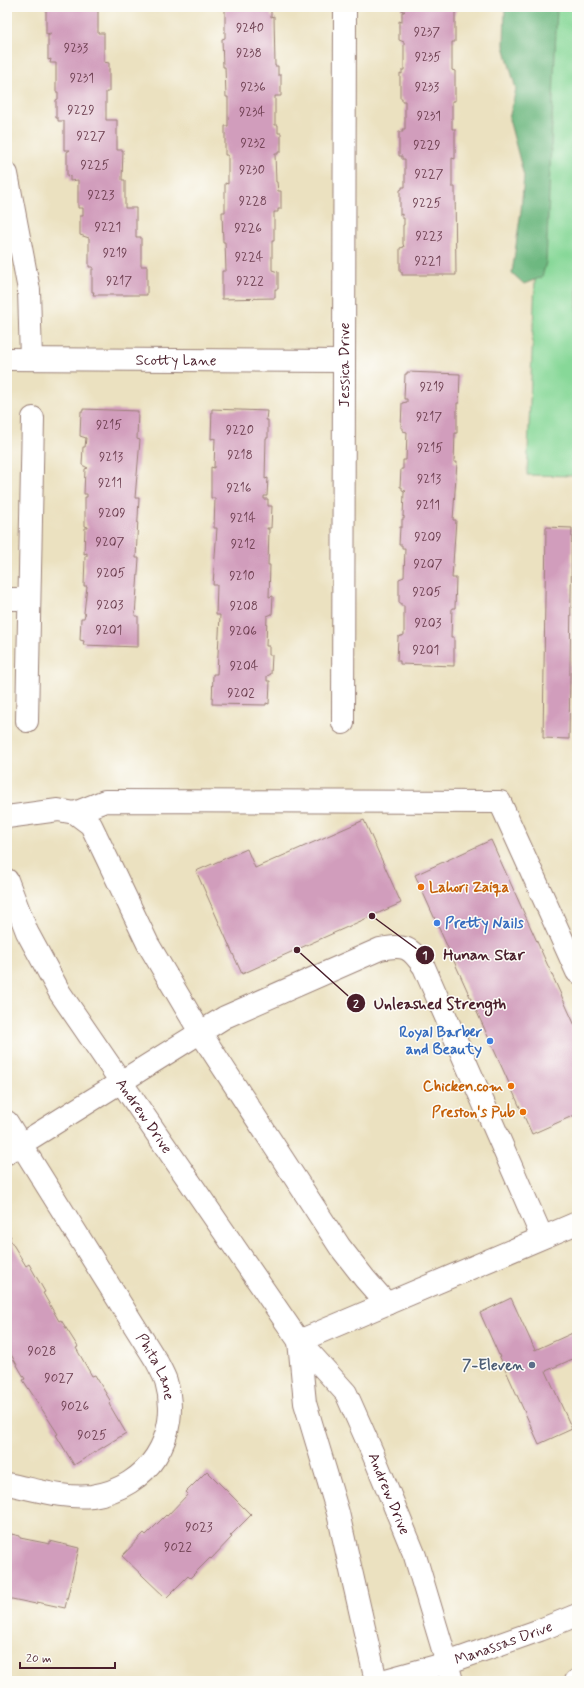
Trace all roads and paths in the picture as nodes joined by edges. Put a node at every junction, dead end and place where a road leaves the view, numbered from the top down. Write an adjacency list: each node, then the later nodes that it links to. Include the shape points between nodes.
1 (345, 7): 5 (street, Jessica Drive)
2 (7, 174): 4 (street, via 29,290)
3 (7, 359): 4 (street, Scotty Lane)
4 (31, 359): 5 (street, Scotty Lane)
5 (344, 361): 10 (street, Jessica Drive)
6 (33, 418): 8 (street)
7 (7, 599): 8 (street)
8 (29, 599): 9 (street)
9 (27, 721)
10 (343, 723)
11 (75, 813): 12 (street, via 58,810); 14 (street, via 105,801 500,802); 15 (street, via 91,825 148,944)
12 (7, 817)
13 (7, 880): 16 (street, Andrew Drive, via 28,932 60,993)
14 (577, 972)
15 (200, 1032): 16 (street); 20 (street, via 225,1017 380,948 405,947 413,952 424,967); 21 (street, via 340,1247)
16 (121, 1083): 18 (street); 22 (street, Andrew Drive)
17 (7, 1122): 18 (street, Phita Lane)
18 (14, 1149): 23 (street, Phita Lane, via 157,1362 166,1380 170,1403 168,1430 156,1458 143,1473 117,1489 92,1496 70,1497)
19 (577, 1223): 20 (street)
20 (542, 1238): 21 (street)
21 (387, 1304): 22 (street)
22 (299, 1341): 25 (street, Andrew Drive, via 346,1393 416,1556); 26 (street, Andrew Drive, via 305,1403 338,1513)
23 (7, 1484)
24 (577, 1615): 25 (street, Manassas Drive)
25 (450, 1672): 27 (street, Manassas Drive)
26 (376, 1681)
27 (382, 1681)

